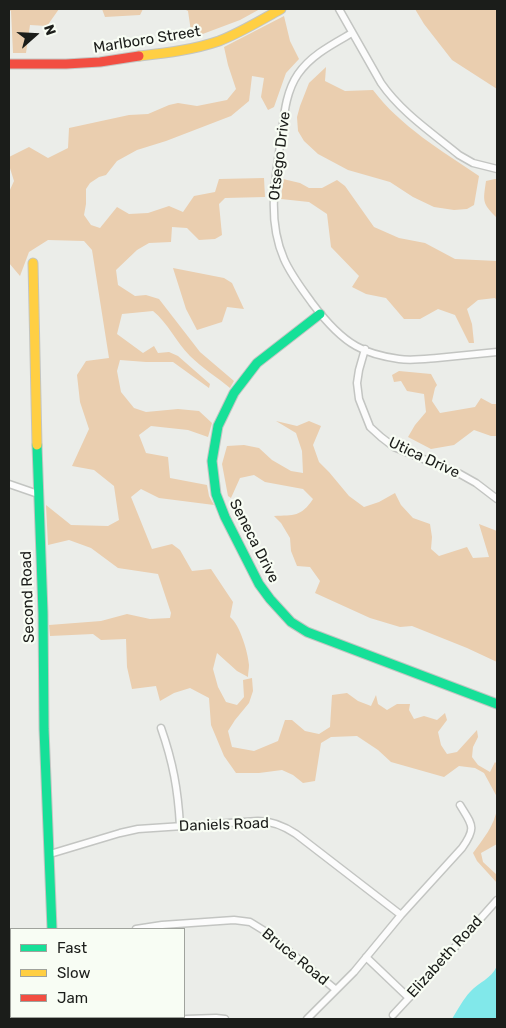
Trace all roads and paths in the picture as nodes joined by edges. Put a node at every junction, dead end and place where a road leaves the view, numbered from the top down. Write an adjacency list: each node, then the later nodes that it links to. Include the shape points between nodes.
1 (281, 9): 4 (street, Marlboro Street, via 218,41 184,50 100,62)
2 (339, 9): 3 (street)
3 (352, 33): 5 (street, via 381,83 403,110 458,155); 7 (street, Otsego Drive, via 312,59 293,83 286,105 274,182 273,214 283,258)
4 (9, 64)
5 (497, 169)
6 (33, 263): 11 (street, Second Road)
7 (320, 314): 8 (street, Otsego Drive); 13 (street, Seneca Drive, via 257,363 234,393 218,426 212,461 216,494 225,517 259,584 290,622 307,632)
8 (365, 350): 9 (street, Otsego Drive, via 400,360); 12 (street, Utica Drive, via 357,383 359,399 370,426 394,447 460,474)
9 (497, 352)
10 (9, 484): 11 (street)
11 (38, 494): 17 (street, Second Road)
12 (497, 499)
13 (497, 704)
14 (161, 728): 16 (street, via 173,766)
15 (460, 805): 19 (street, via 472,824 470,836)
16 (180, 826): 17 (street, Daniels Road, via 138,829); 19 (street, Daniels Road, via 258,821 277,824 296,834)
17 (50, 854): 20 (street, Second Road)
18 (497, 900): 24 (street, Elizabeth Road)
19 (401, 915): 22 (street)
20 (52, 928)
21 (141, 928): 23 (street, Bruce Road, via 209,921 250,922)
22 (366, 957): 23 (street); 24 (street)
23 (335, 989): 28 (street)
24 (409, 998): 25 (street, Elizabeth Road)
25 (393, 1015)
26 (186, 1019): 27 (street)
27 (225, 1019)
28 (307, 1019)

